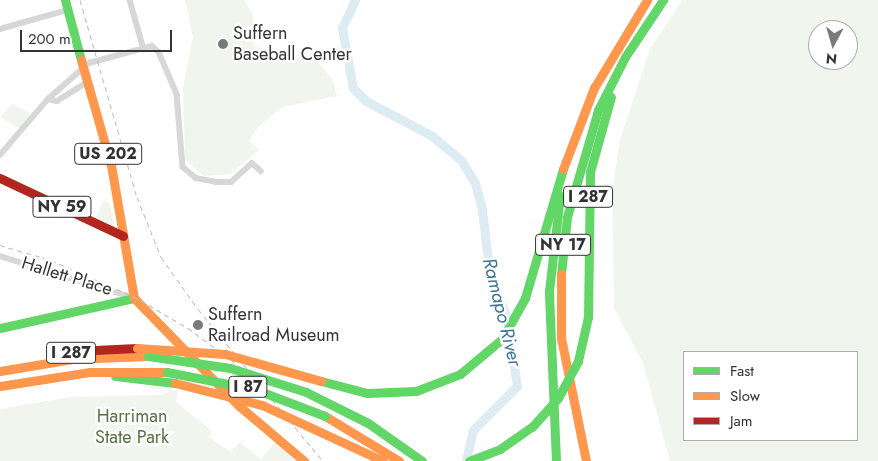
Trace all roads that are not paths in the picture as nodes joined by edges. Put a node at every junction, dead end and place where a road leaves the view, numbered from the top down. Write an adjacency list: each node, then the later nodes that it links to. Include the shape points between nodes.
1 (64, 0): 5 (main road, US 202)
2 (130, 0): 8 (street)
3 (647, 0): 12 (main road, I 287, via 604,70)
4 (664, 0): 7 (main road, I 287)
5 (67, 10): 6 (street); 9 (main road, US 202, bridge)
6 (0, 29)
7 (636, 40): 26 (main road, I 287, bridge, via 608,104 592,158 588,317 578,361 561,394 532,427 500,449); 28 (main road, NY 17, via 605,94 585,144 563,245 563,352)
8 (143, 46): 10 (street, via 89,64); 13 (street, via 159,52 177,94 183,167 190,174 231,182 252,163)
9 (86, 78): 10 (street, via 57,101); 15 (main road, US 202, via 110,164)
10 (48, 99): 11 (street)
11 (0, 155)
12 (565, 165): 19 (main road, I 287, bridge, via 525,298 502,339 475,364 443,383 402,393 367,393 225,354 137,348 72,353); 27 (main road, NY 17, via 550,272)
13 (261, 171)
14 (0, 178): 15 (main road, NY 59)
15 (123, 236): 17 (main road, US 202)
16 (0, 256): 17 (street, Hallett Place)
17 (134, 298): 18 (main road); 22 (main road, via 238,405)
18 (0, 328)
19 (3, 370): 25 (main road, I 87, bridge, via 72,359 148,356 230,368 306,392 368,423)
20 (64, 374): 21 (main road, I 87); 23 (main road, I 287, bridge, via 175,383 262,405); 24 (main road, I 87, bridge, via 167,372 254,388 325,416)
21 (0, 386)
22 (304, 461)
23 (383, 461)
24 (399, 461)
25 (422, 461)
26 (469, 461)
27 (556, 461)
28 (586, 461)

